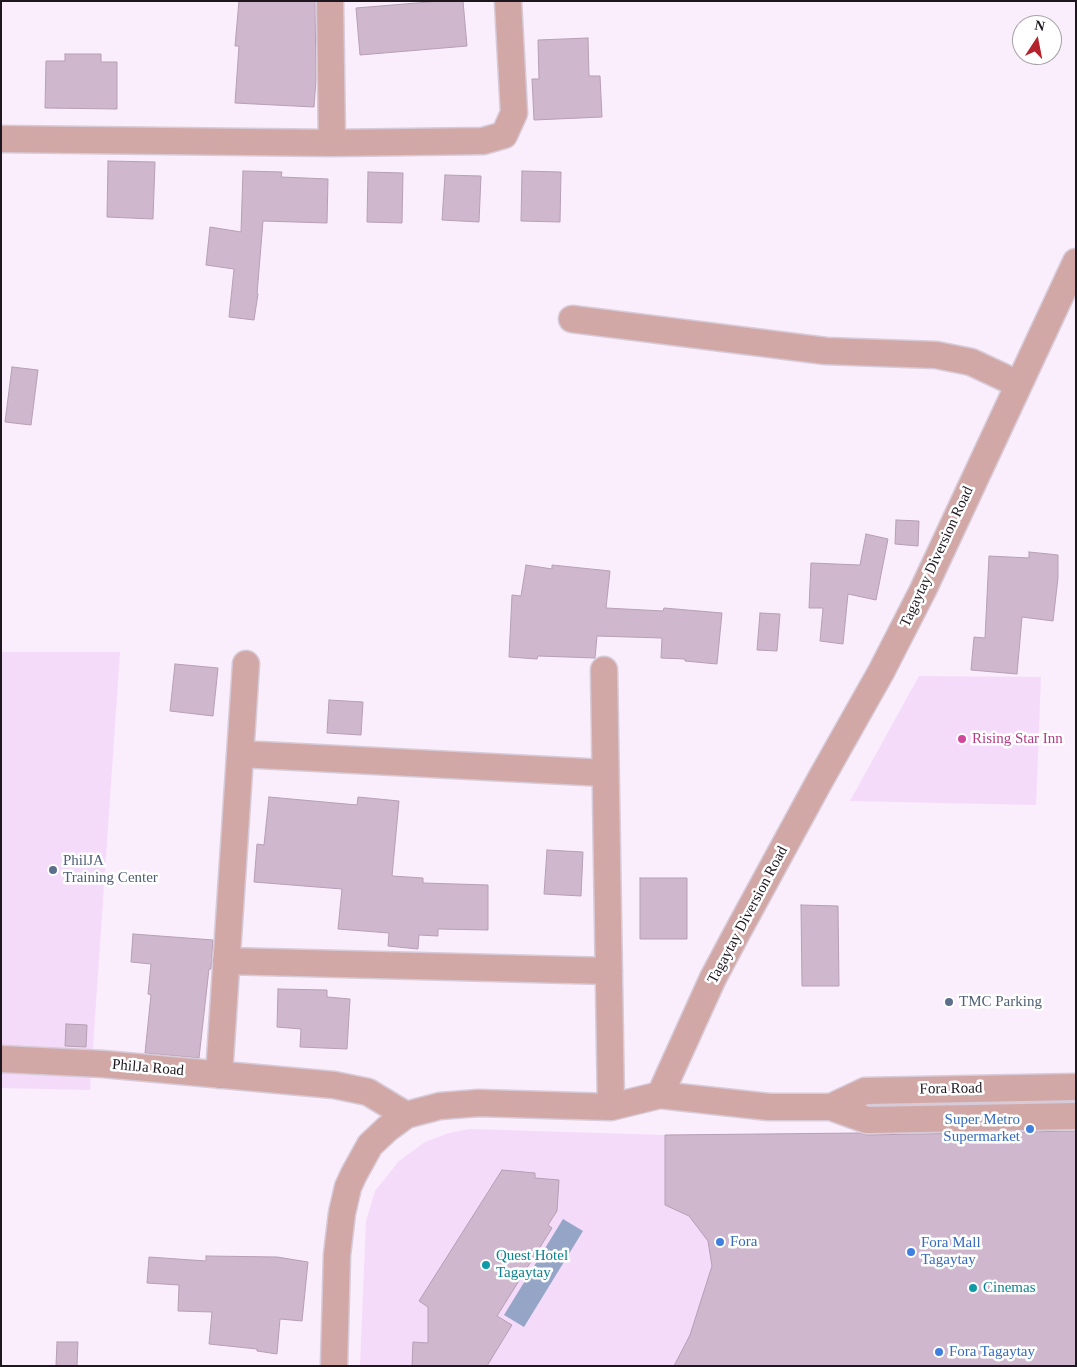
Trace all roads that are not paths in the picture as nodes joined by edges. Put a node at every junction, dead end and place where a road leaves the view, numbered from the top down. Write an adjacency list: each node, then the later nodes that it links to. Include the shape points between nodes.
1 (330, 1): 4 (street)
2 (508, 1): 4 (street, via 514,113 504,135 483,141)
3 (1, 139): 4 (street)
4 (332, 143)
5 (1076, 262): 7 (street, Tagaytay Diversion Road)
6 (572, 319): 7 (street, via 826,351 936,355 972,362)
7 (1018, 384): 17 (street, Tagaytay Diversion Road, via 882,672 713,978)
8 (246, 664): 10 (street)
9 (604, 670): 11 (street)
10 (240, 754): 11 (street); 12 (street)
11 (605, 773): 13 (street)
12 (226, 961): 13 (street); 15 (street)
13 (608, 971): 18 (street)
14 (1, 1059): 15 (street, PhilJa Road)
15 (219, 1075): 20 (street, PhilJa Road, via 334,1085 368,1092)
16 (1076, 1087): 19 (street, Fora Road, via 865,1092)
17 (660, 1095): 18 (street); 19 (street, Fora Road, via 768,1107)
18 (611, 1106): 20 (street, via 478,1103 440,1106)
19 (830, 1107): 21 (street, Fora Road, via 867,1120)
20 (406, 1115): 22 (street, via 370,1145 348,1187 337,1255)
21 (1076, 1116)
22 (334, 1366)

